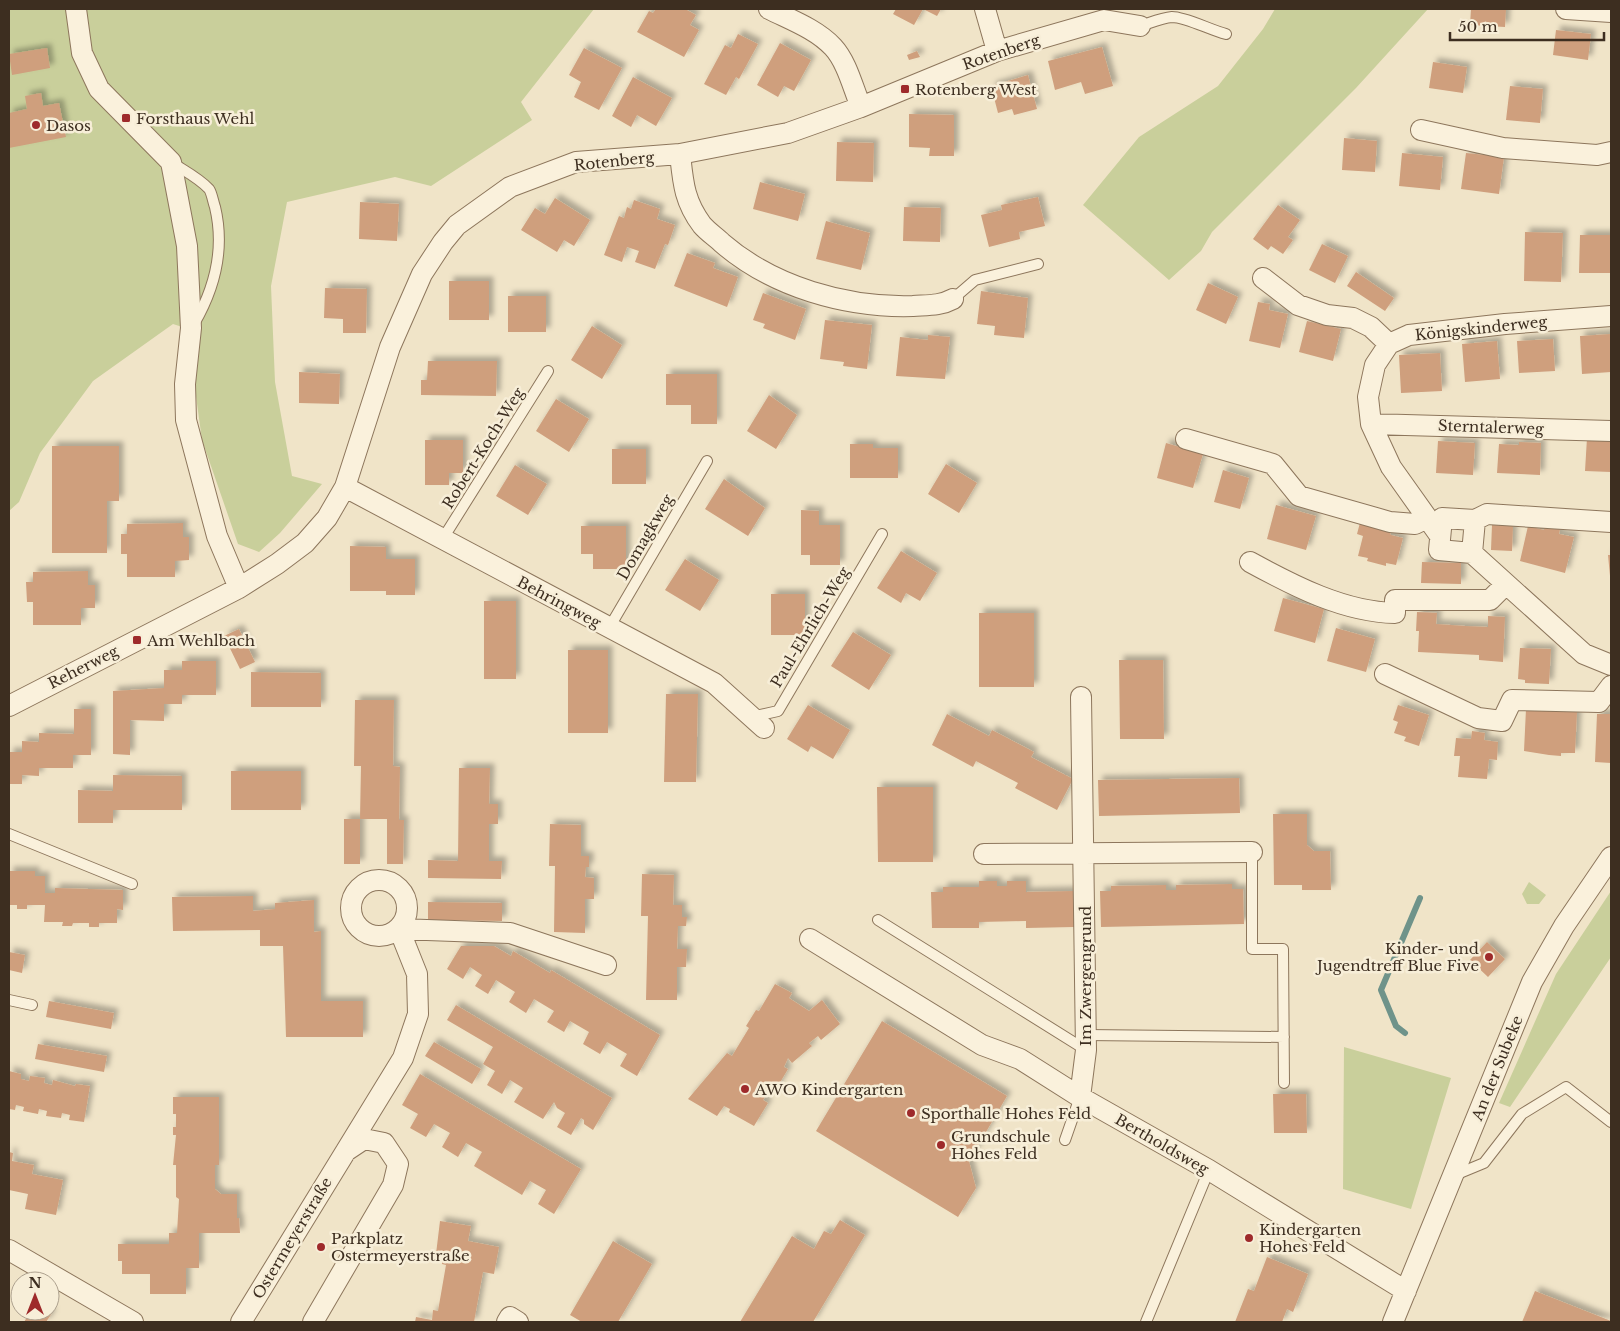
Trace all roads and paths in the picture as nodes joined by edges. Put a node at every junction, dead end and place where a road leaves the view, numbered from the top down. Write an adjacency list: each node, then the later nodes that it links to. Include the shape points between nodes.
1 (76, 9): 13 (street, via 82,53 99,89)
2 (769, 9): 9 (street, via 809,29 833,47)
3 (985, 9): 8 (street)
4 (1566, 9): 5 (street)
5 (1611, 12)
6 (1140, 26): 7 (lane, via 1172,17); 8 (street, Rotenberg, via 1104,20)
7 (1226, 34)
8 (997, 51): 9 (street, Rotenberg)
9 (861, 108): 11 (street, Rotenberg, via 788,133)
10 (1421, 130): 12 (street, via 1502,148)
11 (680, 154): 16 (street, via 685,198 703,226 738,256 784,282 830,297 886,306 943,304); 25 (street, Rotenberg, via 576,162 510,187 457,226 422,274 390,347)
12 (1611, 154)
13 (171, 162): 18 (street, via 187,246); 18 (lane, via 210,190 217,216 220,247 217,265 204,306)
14 (1038, 264): 16 (lane, via 975,280)
15 (1263, 278): 19 (street, via 1298,305 1327,315 1353,318 1371,327)
16 (953, 299)
17 (1611, 316): 19 (street, Königskinderweg, via 1409,335)
18 (191, 328): 35 (street, via 185,384 186,420 217,536)
19 (1390, 344): 21 (street, via 1375,365 1368,397)
20 (548, 371): 31 (lane, Robert-Koch-Weg)
21 (1371, 424): 22 (street, Sterntalerweg); 26 (street, via 1391,467)
22 (1611, 431)
23 (1186, 439): 26 (street, via 1273,464 1299,496 1390,522 1415,524)
24 (707, 461): 36 (lane, Domagkweg)
25 (345, 488): 31 (street, Behringweg); 35 (street, Rotenberg, via 327,518 305,543)
26 (1427, 518): 30 (street)
27 (1475, 520): 28 (street, via 1487,514); 30 (street, via 1442,518); 32 (street)
28 (1611, 522)
29 (882, 534): 42 (lane, Paul-Ehrlich-Weg, via 778,710)
30 (1440, 536): 32 (street, via 1439,550)
31 (442, 540): 36 (street, Behringweg)
32 (1472, 553): 34 (street)
33 (1250, 562): 34 (street, via 1298,588 1375,612 1395,613 1395,600 1490,600)
34 (1506, 584): 37 (street, via 1584,654)
35 (239, 588): 41 (street, Reherweg)
36 (609, 628): 42 (street, Behringweg, via 714,684)
37 (1611, 665)
38 (1386, 674): 39 (street, via 1478,718 1502,721 1512,700 1599,702)
39 (1611, 686)
40 (1081, 697): 46 (street, Im Zwergengrund)
41 (9, 706)
42 (757, 723)
43 (9, 834): 48 (lane)
44 (1252, 852): 46 (street); 54 (lane, via 1252,949 1283,949)
45 (984, 854): 46 (street)
46 (1085, 854): 55 (street, Im Zwergengrund)
47 (1611, 857): 62 (street, An der Subeke, via 1564,926 1532,982)
48 (132, 884)
49 (878, 920): 55 (lane)
50 (810, 939): 57 (street, Bertholdsweg, via 982,1045 1020,1059)
51 (606, 965): 60 (street, Ostermeyerstraße, via 510,933 399,930 417,974 418,1014 403,1058)
52 (9, 1000): 53 (lane)
53 (32, 1005)
54 (1284, 1037): 55 (lane); 56 (lane)
55 (1086, 1042): 57 (street, Im Zwergengrund)
56 (1284, 1083)
57 (1080, 1097): 59 (lane); 61 (street, Bertholdsweg)
58 (1611, 1122): 62 (lane, via 1566,1088 1522,1114 1484,1163)
59 (1065, 1140)
60 (342, 1154): 66 (street, Ostermeyerstraße); 67 (street, Ostermeyerstraße, via 364,1139 384,1143 398,1164 393,1185)
61 (1209, 1170): 64 (street, Bertholdsweg); 70 (lane)
62 (1454, 1175): 64 (street, An der Subeke)
63 (9, 1250): 65 (street)
64 (1406, 1291): 71 (street)
65 (133, 1322)
66 (241, 1322)
67 (313, 1322)
68 (507, 1322): 69 (street, via 510,1317)
69 (518, 1322)
70 (1146, 1322)
71 (1393, 1322)

